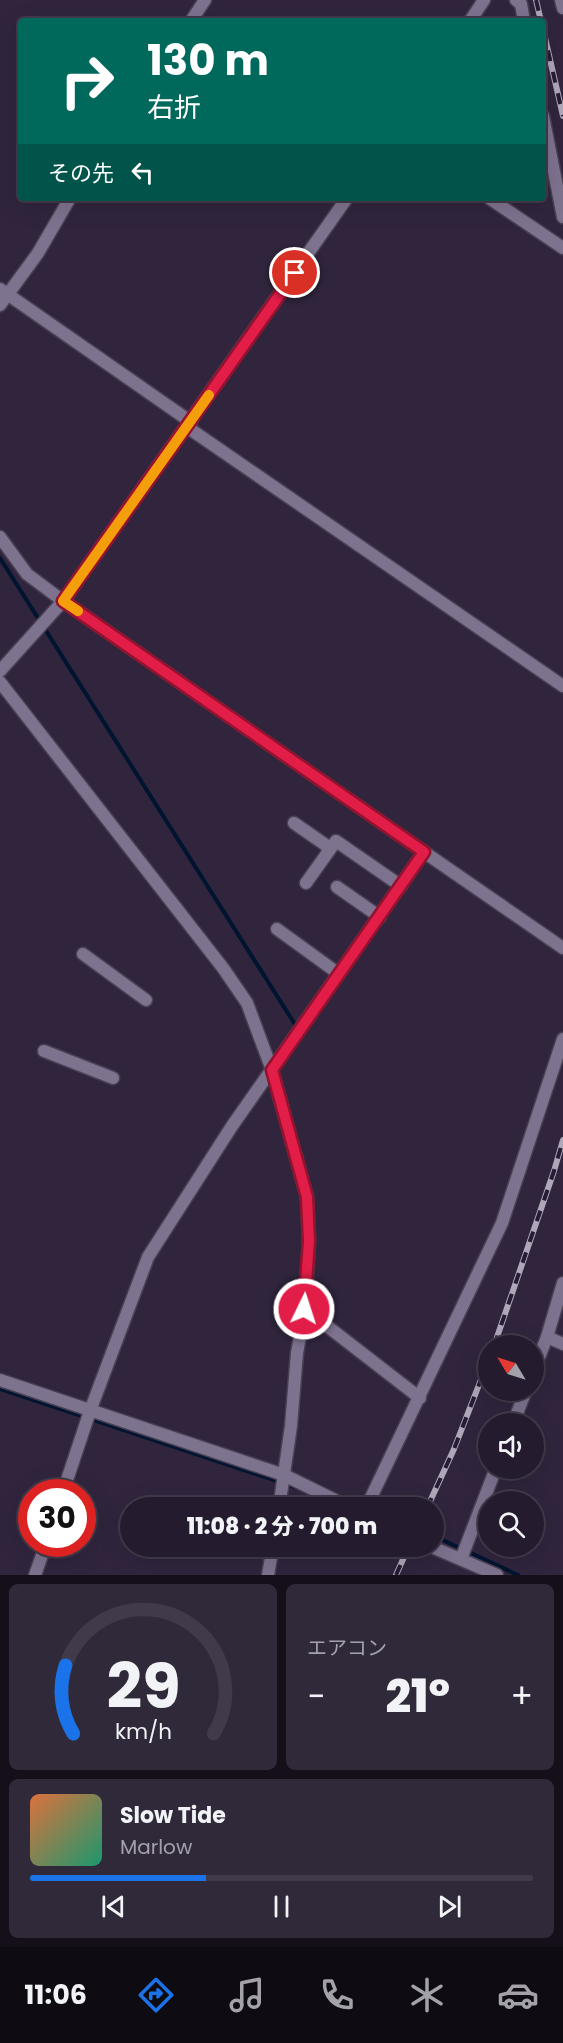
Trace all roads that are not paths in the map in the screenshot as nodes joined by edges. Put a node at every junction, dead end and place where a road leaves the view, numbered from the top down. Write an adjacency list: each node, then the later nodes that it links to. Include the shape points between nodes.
1 (206, 0): 6 (street)
2 (484, 0): 7 (street)
3 (516, 0): 8 (street, via 521,4)
4 (561, 0): 5 (street)
5 (563, 8)
6 (193, 18)
7 (472, 18)
8 (523, 18)
9 (546, 131): 13 (street)
10 (68, 201): 15 (street, via 38,253)
11 (345, 201): 17 (street)
12 (493, 201): 14 (street)
13 (563, 217)
14 (563, 248)
15 (4, 292): 16 (street); 17 (street)
16 (0, 305)
17 (189, 424): 19 (street); 22 (street)
18 (0, 537): 19 (street, via 27,574)
19 (63, 601): 20 (street); 25 (street)
20 (0, 671)
21 (0, 682): 37 (street, via 248,1003)
22 (563, 686)
23 (294, 823): 24 (street)
24 (330, 848): 26 (street); 27 (street, via 336,841)
25 (424, 852): 27 (street); 31 (street)
26 (306, 883)
27 (401, 886): 29 (street)
28 (337, 887): 29 (street)
29 (380, 918): 33 (street)
30 (277, 929): 33 (street)
31 (563, 948)
32 (83, 954): 34 (street)
33 (339, 974): 37 (street)
34 (146, 1000)
35 (563, 1039): 45 (street, via 502,1223)
36 (44, 1051): 38 (street)
37 (272, 1070): 40 (street, via 307,1197 309,1241); 46 (street, via 148,1257)
38 (113, 1078)
39 (563, 1283): 41 (street)
40 (304, 1309): 45 (street); 47 (street)
41 (547, 1337): 42 (street); 43 (street)
42 (563, 1344)
43 (544, 1345)
44 (0, 1380): 46 (street)
45 (420, 1398): 52 (street)
46 (90, 1411): 47 (street); 48 (street)
47 (284, 1475): 50 (street); 51 (street)
48 (67, 1479)
49 (492, 1479): 56 (street)
50 (281, 1497)
51 (329, 1497)
52 (371, 1497)
53 (444, 1551): 56 (street)
54 (41, 1557): 57 (street)
55 (271, 1557): 58 (street)
56 (461, 1559): 59 (street)
57 (35, 1575)
58 (268, 1575)
59 (497, 1575)

